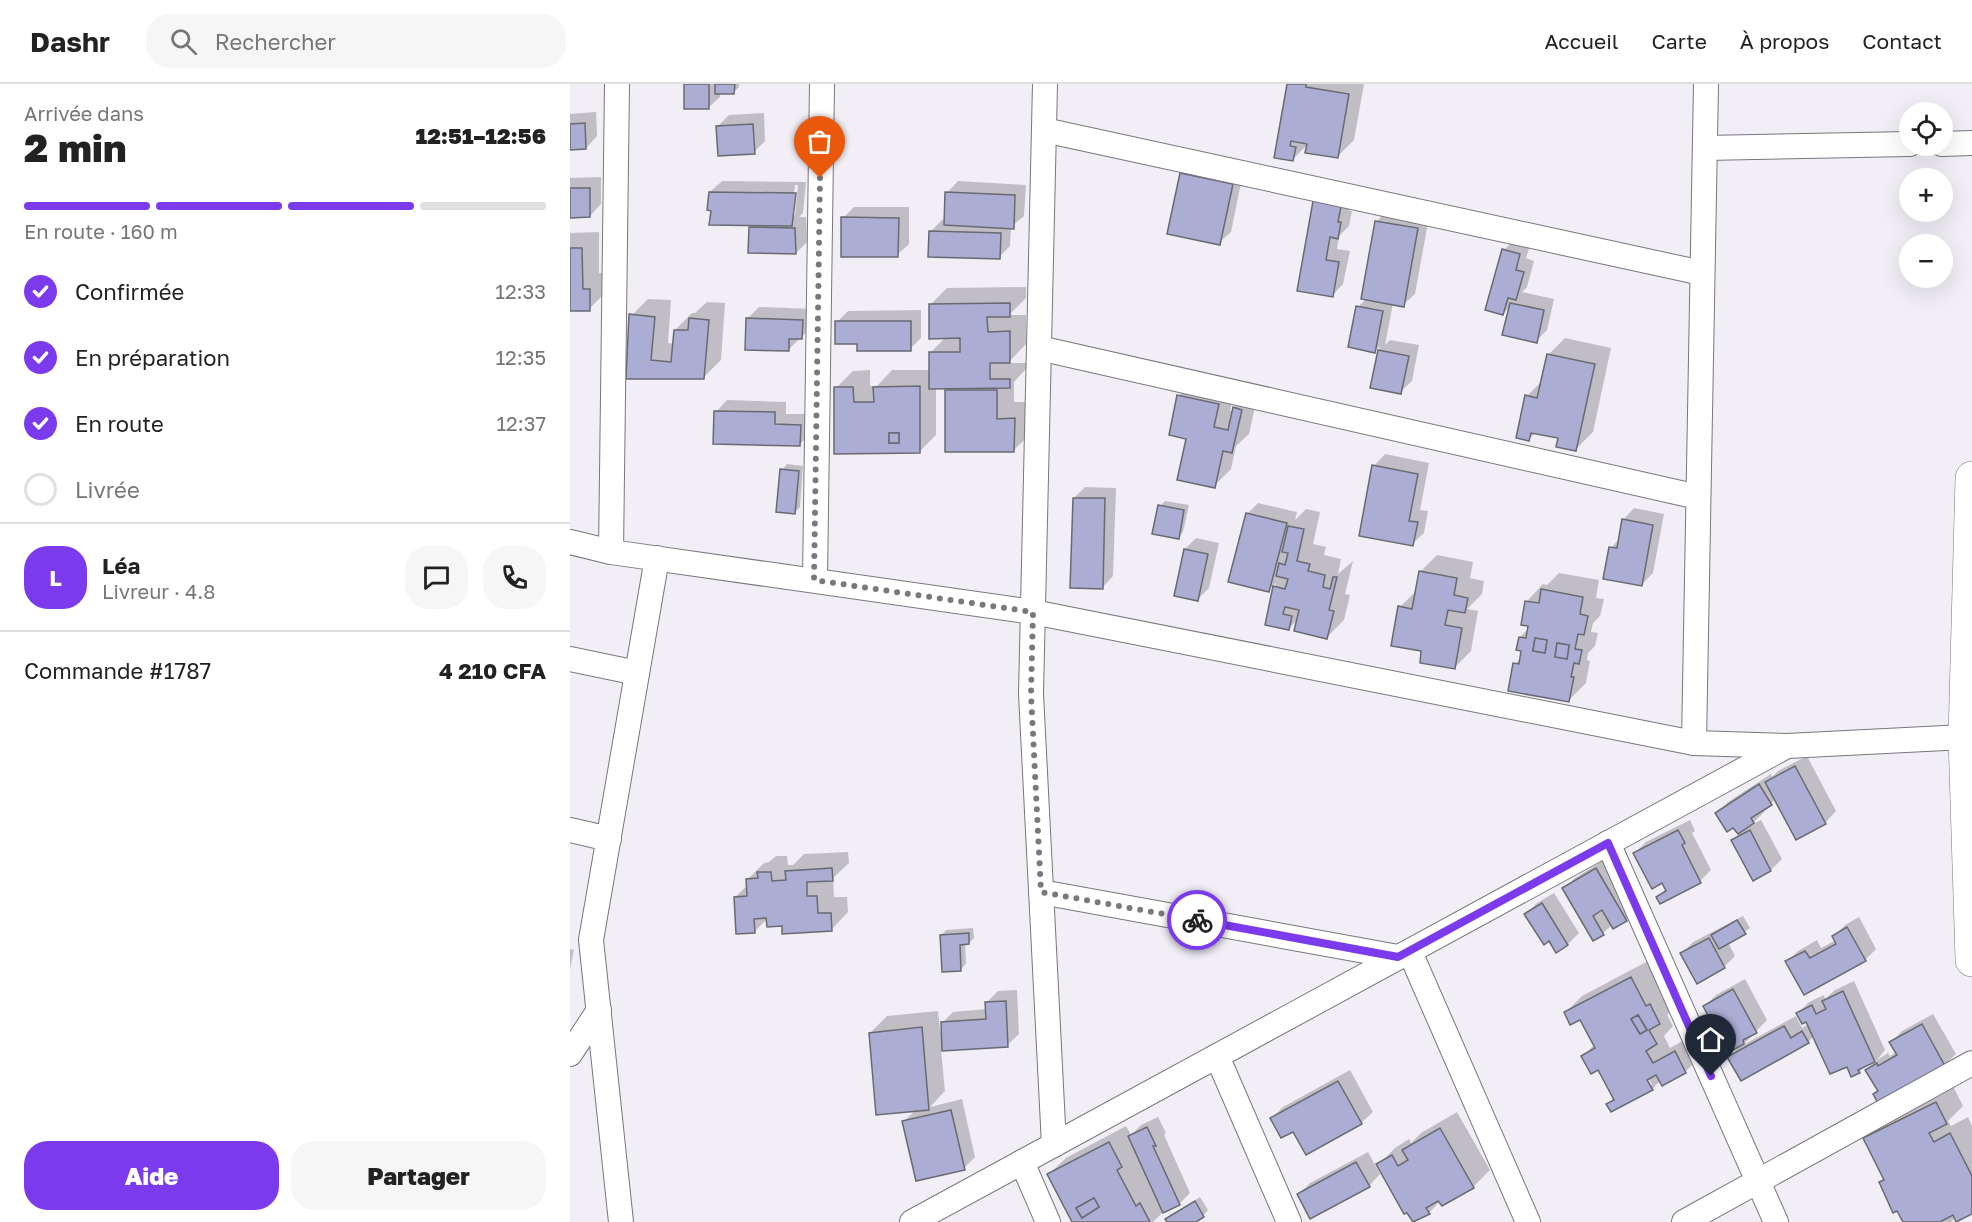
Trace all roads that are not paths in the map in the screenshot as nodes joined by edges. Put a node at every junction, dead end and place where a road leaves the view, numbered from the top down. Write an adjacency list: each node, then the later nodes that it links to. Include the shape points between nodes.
1 (617, 84): 15 (street)
2 (822, 84): 17 (street)
3 (1045, 84): 5 (street)
4 (1706, 84): 9 (street)
5 (1044, 130): 10 (street); 11 (street)
6 (1972, 143): 8 (street)
7 (1899, 144): 9 (street)
8 (1953, 144)
9 (1704, 148): 10 (street)
10 (1702, 273): 13 (street)
11 (1039, 348): 13 (street); 18 (street)
12 (1972, 478): 21 (main road)
13 (1698, 497): 22 (street)
14 (570, 542): 15 (street)
15 (611, 552): 16 (street)
16 (657, 558): 17 (street); 20 (street)
17 (814, 580): 18 (street)
18 (1033, 612): 22 (street); 27 (street, via 1031,694)
19 (570, 659): 20 (street)
20 (638, 673): 25 (street)
21 (1968, 733): 23 (street); 30 (main road)
22 (1694, 743): 23 (street)
23 (1787, 746): 26 (street)
24 (570, 830): 25 (street)
25 (609, 839): 28 (street)
26 (1608, 843): 29 (street); 37 (street)
27 (1041, 892): 29 (street); 35 (street)
28 (581, 938): 31 (street)
29 (1404, 955): 33 (street); 42 (street)
30 (1972, 960)
31 (599, 1010): 32 (street); 38 (street)
32 (570, 1054)
33 (1217, 1056): 35 (street); 41 (street)
34 (1972, 1063): 37 (street)
35 (1054, 1145): 36 (street)
36 (1022, 1162): 39 (street); 40 (street)
37 (1758, 1182): 43 (street); 44 (street)
38 (621, 1222)
39 (912, 1222)
40 (1048, 1222)
41 (1289, 1222)
42 (1528, 1222)
43 (1684, 1222)
44 (1776, 1222)

